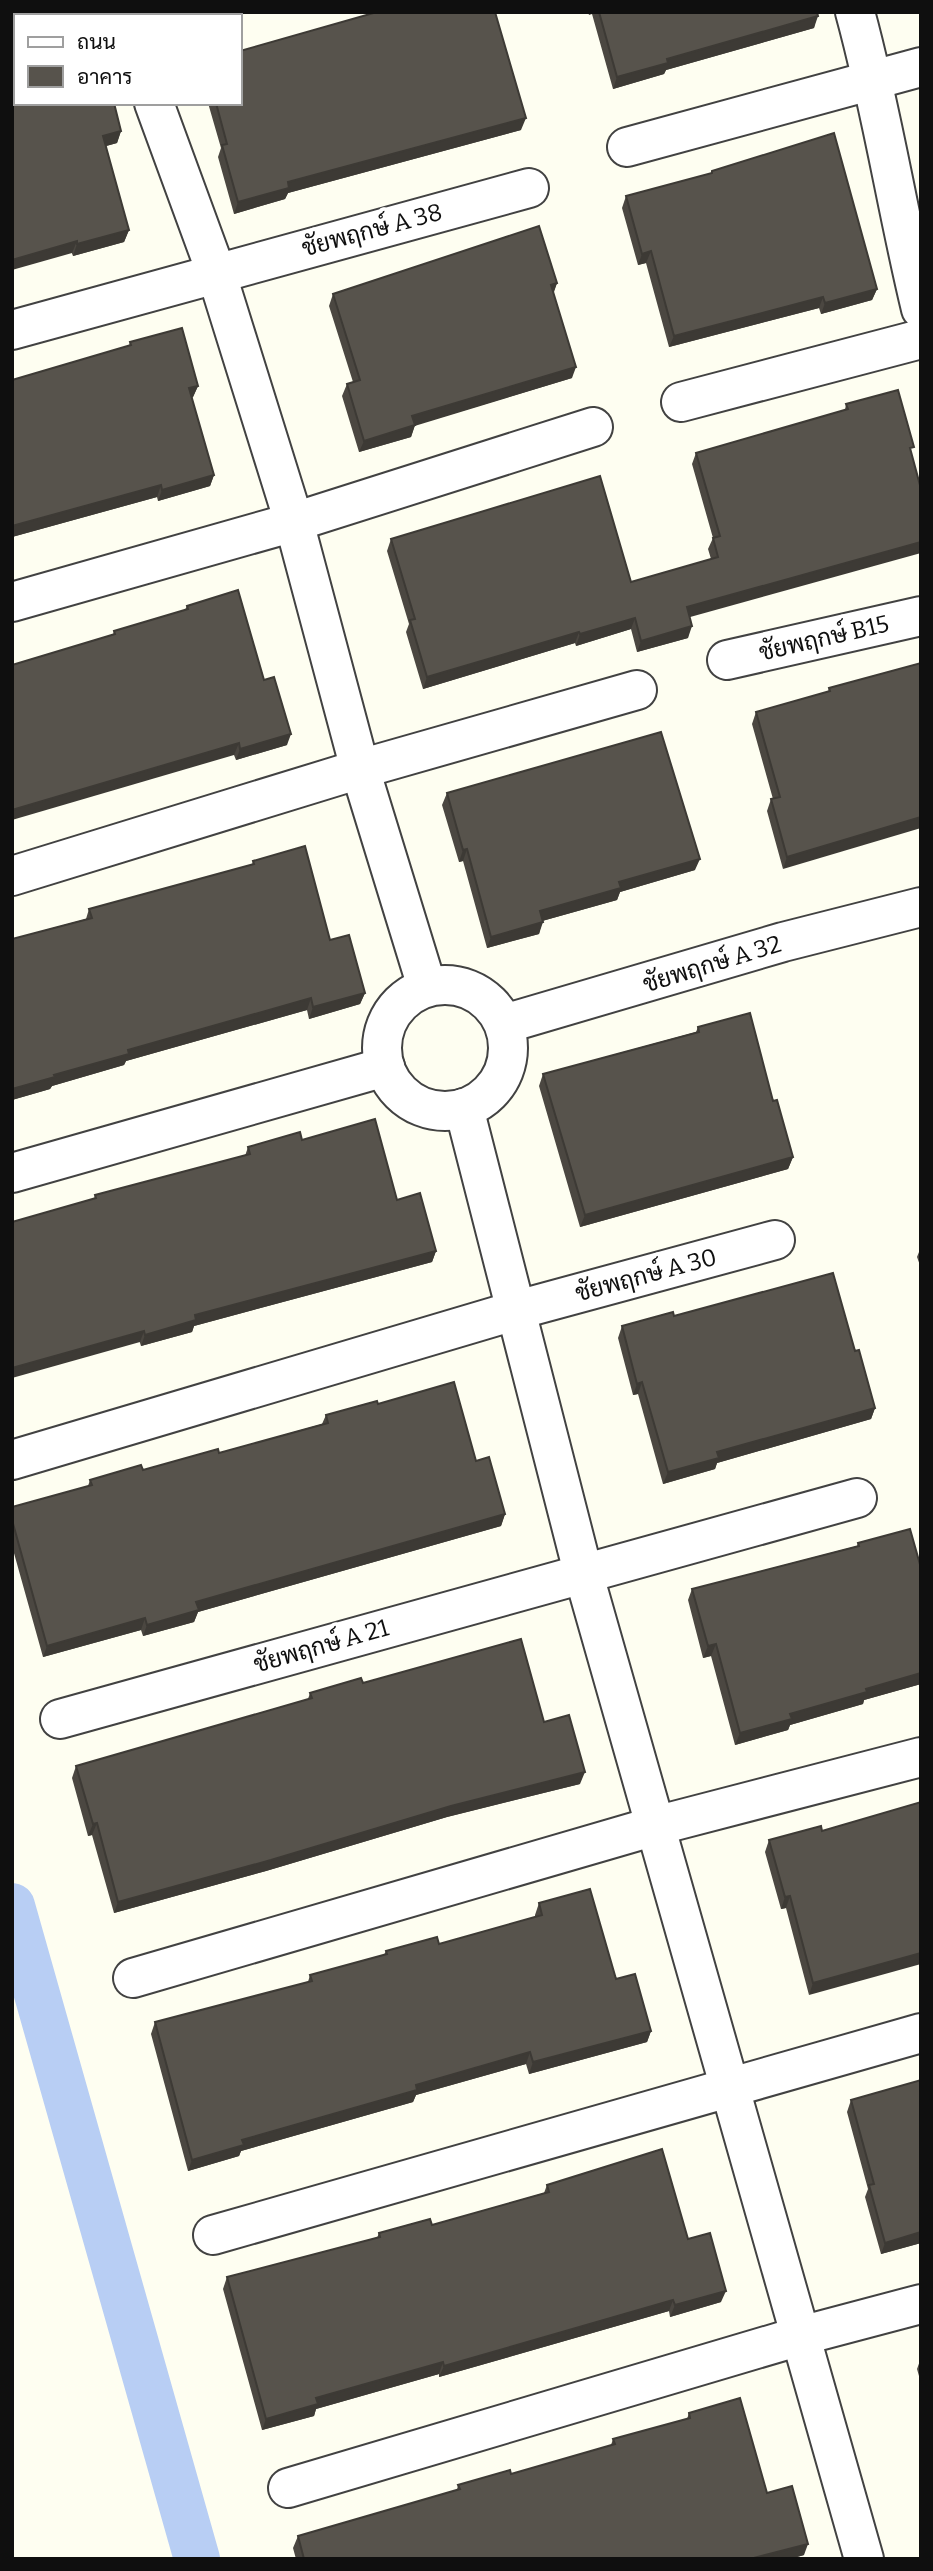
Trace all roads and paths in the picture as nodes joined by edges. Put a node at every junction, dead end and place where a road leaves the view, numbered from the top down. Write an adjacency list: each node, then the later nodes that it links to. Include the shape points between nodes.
1 (855, 12): 3 (street)
2 (921, 67): 3 (street)
3 (874, 80): 5 (street); 8 (street)
4 (155, 105): 7 (street)
5 (627, 147)
6 (529, 188): 7 (street, ชัยพฤกษ์ A 38)
7 (216, 272): 9 (street, ชัยพฤกษ์ A 38); 13 (street)
8 (921, 309)
9 (12, 330)
10 (921, 339): 11 (street)
11 (681, 402)
12 (593, 427): 13 (street)
13 (294, 522): 14 (street); 18 (street)
14 (12, 602)
15 (921, 616): 16 (street, ชัยพฤกษ์ B15)
16 (727, 660)
17 (637, 690): 18 (street)
18 (360, 769): 19 (street); 21 (street)
19 (12, 876)
20 (921, 907): 22 (street, ชัยพฤกษ์ A 32, via 783,942)
21 (427, 987): 22 (street, via 454,986 481,995); 23 (street, via 394,1010 382,1047)
22 (504, 1024): 24 (street, via 509,1044 502,1074 484,1098)
23 (385, 1067): 24 (street, via 394,1085 425,1108); 25 (street)
24 (464, 1108): 27 (street)
25 (12, 1173)
26 (775, 1240): 27 (street, ชัยพฤกษ์ A 30)
27 (517, 1310): 28 (street, ชัยพฤกษ์ A 30); 30 (street)
28 (12, 1460)
29 (857, 1498): 30 (street, ชัยพฤกษ์ A 21)
30 (583, 1572): 31 (street, ชัยพฤกษ์ A 21); 33 (street)
31 (60, 1719)
32 (921, 1757): 33 (street)
33 (655, 1826): 34 (street); 36 (street)
34 (133, 1979)
35 (921, 2033): 36 (street)
36 (729, 2087): 37 (street); 39 (street)
37 (213, 2235)
38 (921, 2304): 39 (street)
39 (800, 2336): 40 (street); 41 (street)
40 (288, 2488)
41 (864, 2559)

